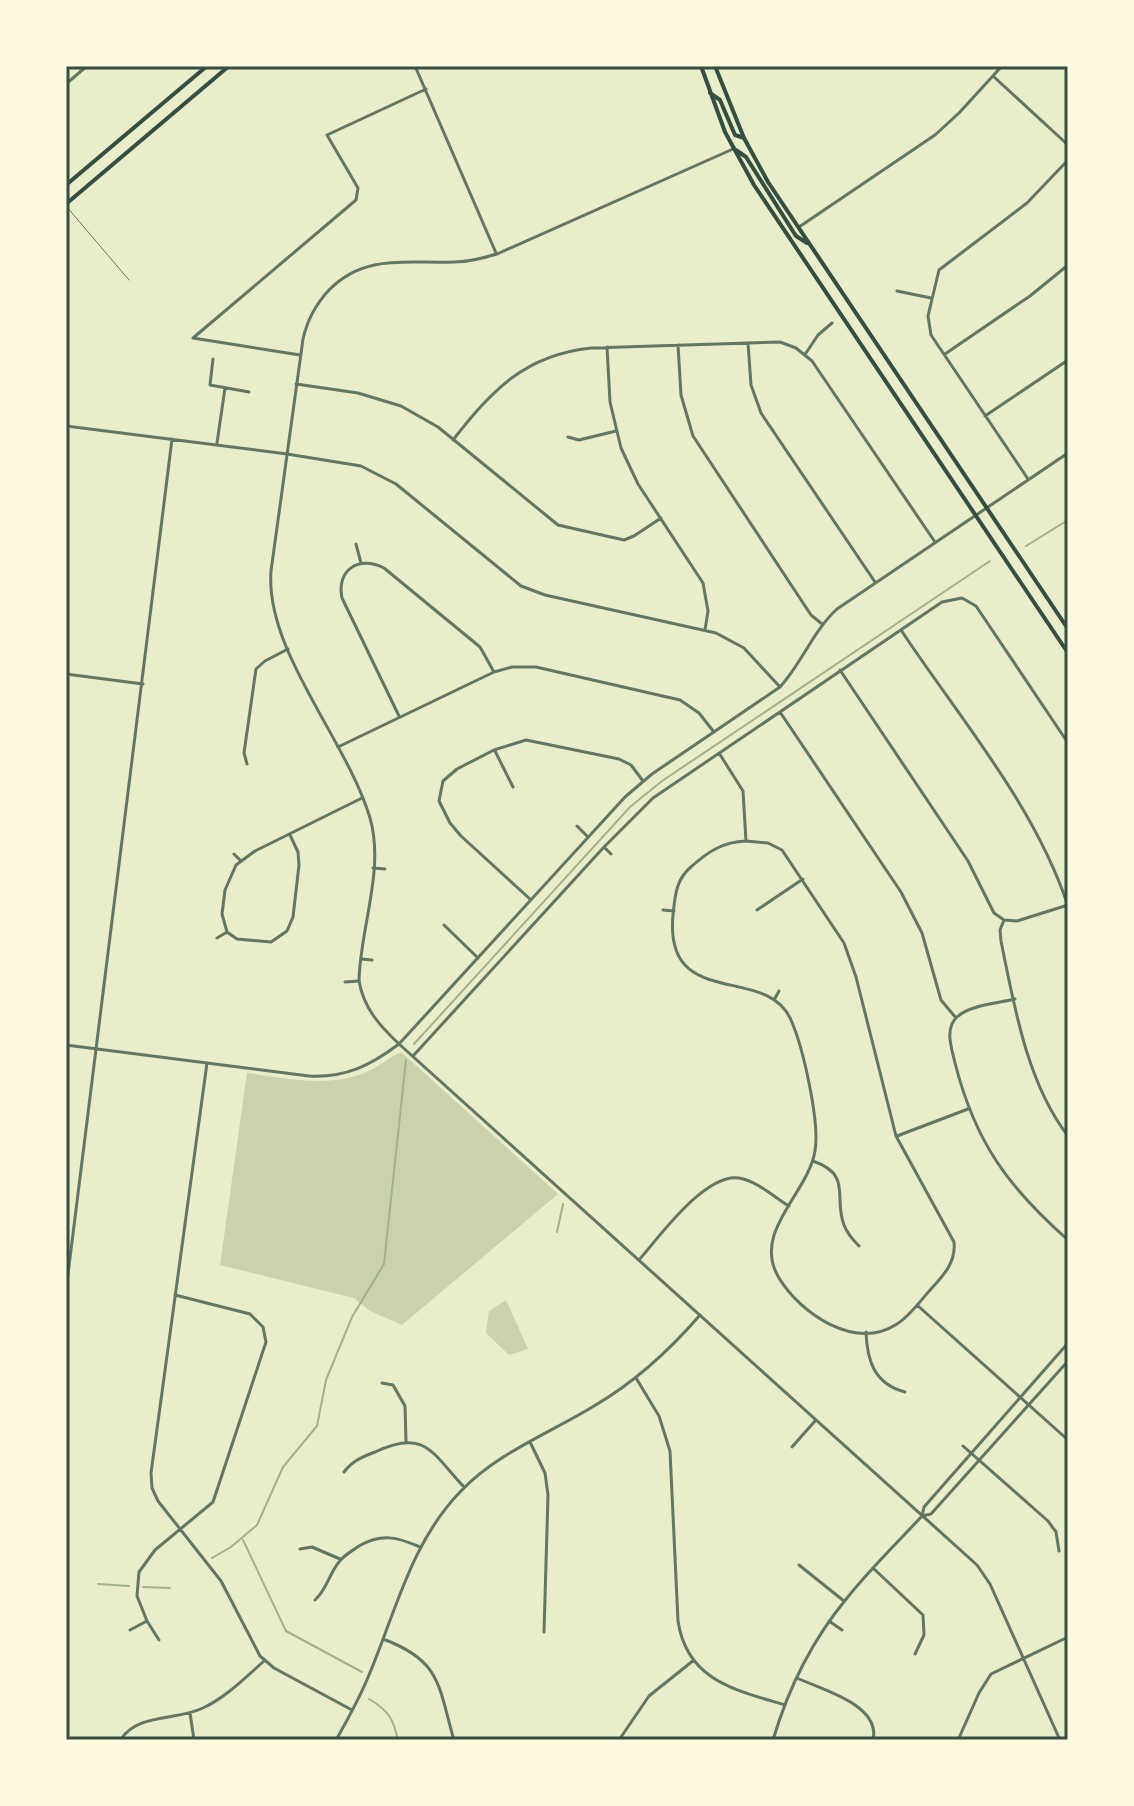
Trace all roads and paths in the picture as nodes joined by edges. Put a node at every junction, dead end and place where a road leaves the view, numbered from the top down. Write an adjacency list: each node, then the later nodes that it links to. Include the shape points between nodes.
1 (87, 66): 11 (street)
2 (207, 66): 18 (main road)
3 (229, 66): 9 (main road)
4 (415, 66): 12 (street)
5 (701, 66): 13 (main road)
6 (715, 66): 14 (main road)
7 (1002, 66): 10 (street)
8 (215, 70): 9 (main road)
9 (217, 76): 19 (main road)
10 (993, 76): 15 (street); 20 (street, via 935,135)
11 (66, 84)
12 (426, 89): 22 (street); 32 (street, via 327,135 358,188 356,200 193,338)
13 (710, 93): 14 (main road, via 720,100 735,135); 16 (main road)
14 (744, 138): 20 (main road)
15 (1068, 145)
16 (733, 148): 21 (main road, via 746,157 796,236); 22 (street); 50 (main road)
17 (1068, 160): 26 (street, via 1027,203 944,264)
18 (66, 185)
19 (66, 205): 24 (lane)
20 (798, 228): 21 (main road)
21 (809, 244): 49 (main road)
22 (497, 254): 32 (street, via 462,262 390,261 352,272 314,310)
23 (1068, 265): 33 (street)
24 (129, 280)
25 (897, 291): 26 (street)
26 (931, 298): 33 (street, via 928,329)
27 (832, 323): 31 (street)
28 (748, 343): 29 (street); 31 (street, via 780,342); 55 (street, via 751,385 761,413)
29 (678, 345): 30 (street); 58 (street, via 683,408 700,450)
30 (607, 347): 41 (street); 44 (street, via 565,352 526,368 489,395)
31 (805, 354): 52 (street)
32 (300, 355): 36 (street)
33 (945, 355): 39 (street)
34 (213, 359): 37 (street, via 210,385)
35 (1068, 360): 39 (street)
36 (296, 384): 44 (street, via 387,401); 47 (street)
37 (225, 388): 38 (street); 45 (street)
38 (249, 392)
39 (985, 416): 48 (street)
40 (66, 426): 43 (street)
41 (616, 431): 42 (street, via 579,440); 51 (street, via 632,474)
42 (568, 437)
43 (172, 439): 45 (street); 67 (street)
44 (453, 440): 51 (street, via 558,525 624,540)
45 (216, 445): 47 (street)
46 (1068, 453): 48 (street)
47 (287, 454): 60 (street, via 349,463 380,474 528,590); 62 (street, via 269,589)
48 (1029, 480): 49 (street)
49 (987, 508): 50 (street); 59 (main road)
50 (975, 516): 52 (street); 63 (main road)
51 (661, 518): 60 (street, via 703,583)
52 (935, 542): 55 (street)
53 (356, 544): 54 (street)
54 (361, 563): 56 (street, via 384,568); 70 (street, via 343,580 342,598)
55 (875, 582): 58 (street)
56 (440, 614): 57 (street); 65 (street, via 480,647)
57 (434, 621)
58 (822, 624): 68 (street)
59 (1068, 629)
60 (705, 630): 68 (street, via 744,648)
61 (901, 630): 64 (street); 72 (street, via 942,602 962,598 973,603); 92 (street, via 1023,810)
62 (288, 649): 73 (street); 76 (street, via 256,669 244,753)
63 (1068, 653)
64 (840, 670): 69 (street); 96 (street, via 968,861 991,909)
65 (494, 672): 70 (street); 71 (street, via 536,667 670,696 690,705)
66 (66, 674): 67 (street)
67 (143, 684): 111 (street)
68 (780, 687): 71 (street)
69 (780, 712): 75 (street); 108 (street, via 901,892 922,933 941,1000)
70 (400, 717): 73 (street)
71 (714, 732): 77 (street)
72 (1068, 743)
73 (338, 747): 79 (street)
74 (494, 750): 77 (street, via 533,740 626,761); 78 (street); 91 (street, via 447,776 439,801 461,836)
75 (719, 753): 83 (street, via 743,791); 84 (street, via 653,798)
76 (247, 764)
77 (643, 781): 82 (street)
78 (513, 787)
79 (362, 798): 81 (street); 88 (street, via 373,832)
80 (577, 826): 82 (street)
81 (290, 835): 87 (street); 98 (street, via 299,865 287,931 264,943)
82 (587, 836): 91 (street)
83 (746, 841): 90 (street, via 775,846); 95 (street, via 717,847 690,867 677,886)
84 (604, 847): 86 (street); 112 (street)
85 (234, 854): 87 (street)
86 (611, 854)
87 (241, 861): 98 (street, via 225,890 222,919)
88 (373, 868): 89 (street); 101 (street)
89 (385, 869)
90 (803, 879): 94 (street); 115 (street, via 853,966)
91 (530, 899): 100 (street)
92 (1068, 906): 96 (street)
93 (663, 910): 95 (street)
94 (757, 910)
95 (674, 911): 107 (street, via 675,945 694,973)
96 (1004, 920): 106 (street, via 1001,941)
97 (444, 925): 100 (street)
98 (227, 932): 99 (street)
99 (217, 938)
100 (478, 958): 109 (street)
101 (361, 959): 102 (street); 103 (street)
102 (372, 960)
103 (359, 981): 104 (street); 109 (street, via 367,1008)
104 (345, 982)
105 (779, 991): 107 (street)
106 (1015, 999): 108 (street); 116 (street, via 1035,1077)
107 (774, 1000): 117 (street, via 792,1023 805,1072 817,1128)
108 (956, 1018): 114 (street, via 949,1036)
109 (399, 1044): 112 (street); 113 (street, via 373,1063 335,1076)
110 (66, 1045): 111 (street)
111 (96, 1049): 113 (street); 126 (street)
112 (413, 1056): 123 (street)
113 (207, 1063): 127 (street)
114 (968, 1109): 115 (street); 119 (street, via 1003,1174)
115 (896, 1136): 122 (street)
116 (1068, 1136)
117 (813, 1161): 118 (street); 120 (street, via 837,1178 843,1225)
118 (789, 1206): 123 (street, via 748,1181 723,1181 691,1202); 124 (street, via 772,1239)
119 (1068, 1240)
120 (859, 1246)
121 (962, 1247): 122 (street)
122 (955, 1248): 128 (street, via 945,1274)
123 (639, 1260): 129 (street)
124 (772, 1264): 125 (street); 130 (street, via 785,1287 826,1324)
125 (764, 1266)
126 (66, 1290)
127 (175, 1295): 149 (street, via 151,1481 158,1501); 149 (street, via 250,1314 261,1322 266,1336 215,1497)
128 (917, 1305): 130 (street, via 896,1325); 136 (street)
129 (700, 1315): 133 (street); 138 (street)
130 (866, 1332): 135 (street, via 873,1370)
131 (1068, 1343): 136 (street)
132 (1068, 1361): 137 (street)
133 (636, 1378): 141 (street); 168 (street, via 659,1416 670,1451 678,1621)
134 (382, 1383): 140 (street, via 393,1385 403,1401)
135 (905, 1392)
136 (1020, 1397): 137 (street); 144 (street)
137 (1029, 1405): 139 (street); 145 (street)
138 (815, 1421): 143 (street); 148 (street)
139 (1068, 1440)
140 (406, 1441): 146 (street, via 351,1463); 147 (street, via 426,1447)
141 (530, 1442): 147 (street); 162 (street, via 545,1473 548,1495)
142 (963, 1446): 144 (street)
143 (792, 1447)
144 (971, 1453): 145 (street); 148 (street)
145 (980, 1459): 148 (street, via 931,1514); 152 (street, via 1048,1521)
146 (344, 1472)
147 (464, 1487): 150 (street)
148 (922, 1516): 155 (street); 167 (street, via 982,1571)
149 (179, 1528): 158 (street, via 139,1572 137,1596); 169 (street, via 221,1581)
150 (420, 1547): 153 (street, via 381,1536); 164 (street)
151 (300, 1549): 153 (street, via 312,1547)
152 (1059, 1551)
153 (340, 1559): 156 (street)
154 (799, 1565): 157 (street)
155 (873, 1568): 157 (street); 166 (street, via 923,1615 924,1635)
156 (315, 1600)
157 (844, 1601): 159 (street)
158 (147, 1621): 160 (street); 165 (street)
159 (829, 1621): 161 (street); 170 (street)
160 (130, 1630)
161 (842, 1630)
162 (544, 1632)
163 (1068, 1637): 167 (street)
164 (383, 1639): 172 (street); 174 (street, via 410,1650 431,1669)
165 (159, 1640)
166 (915, 1654)
167 (1023, 1657): 183 (street, via 987,1679); 184 (street)
168 (694, 1660): 171 (street, via 725,1685); 180 (street, via 649,1696)
169 (264, 1661): 172 (street); 173 (street, via 213,1702)
170 (797, 1678): 171 (street); 182 (street, via 865,1711 873,1722)
171 (785, 1705): 181 (street)
172 (352, 1710): 178 (street)
173 (190, 1713): 176 (street, via 138,1724); 177 (street)
174 (452, 1732): 175 (street); 179 (street)
175 (443, 1735)
176 (121, 1739)
177 (194, 1740)
178 (336, 1740)
179 (454, 1740)
180 (619, 1740)
181 (773, 1740)
182 (873, 1740)
183 (958, 1740)
184 (1060, 1740)

